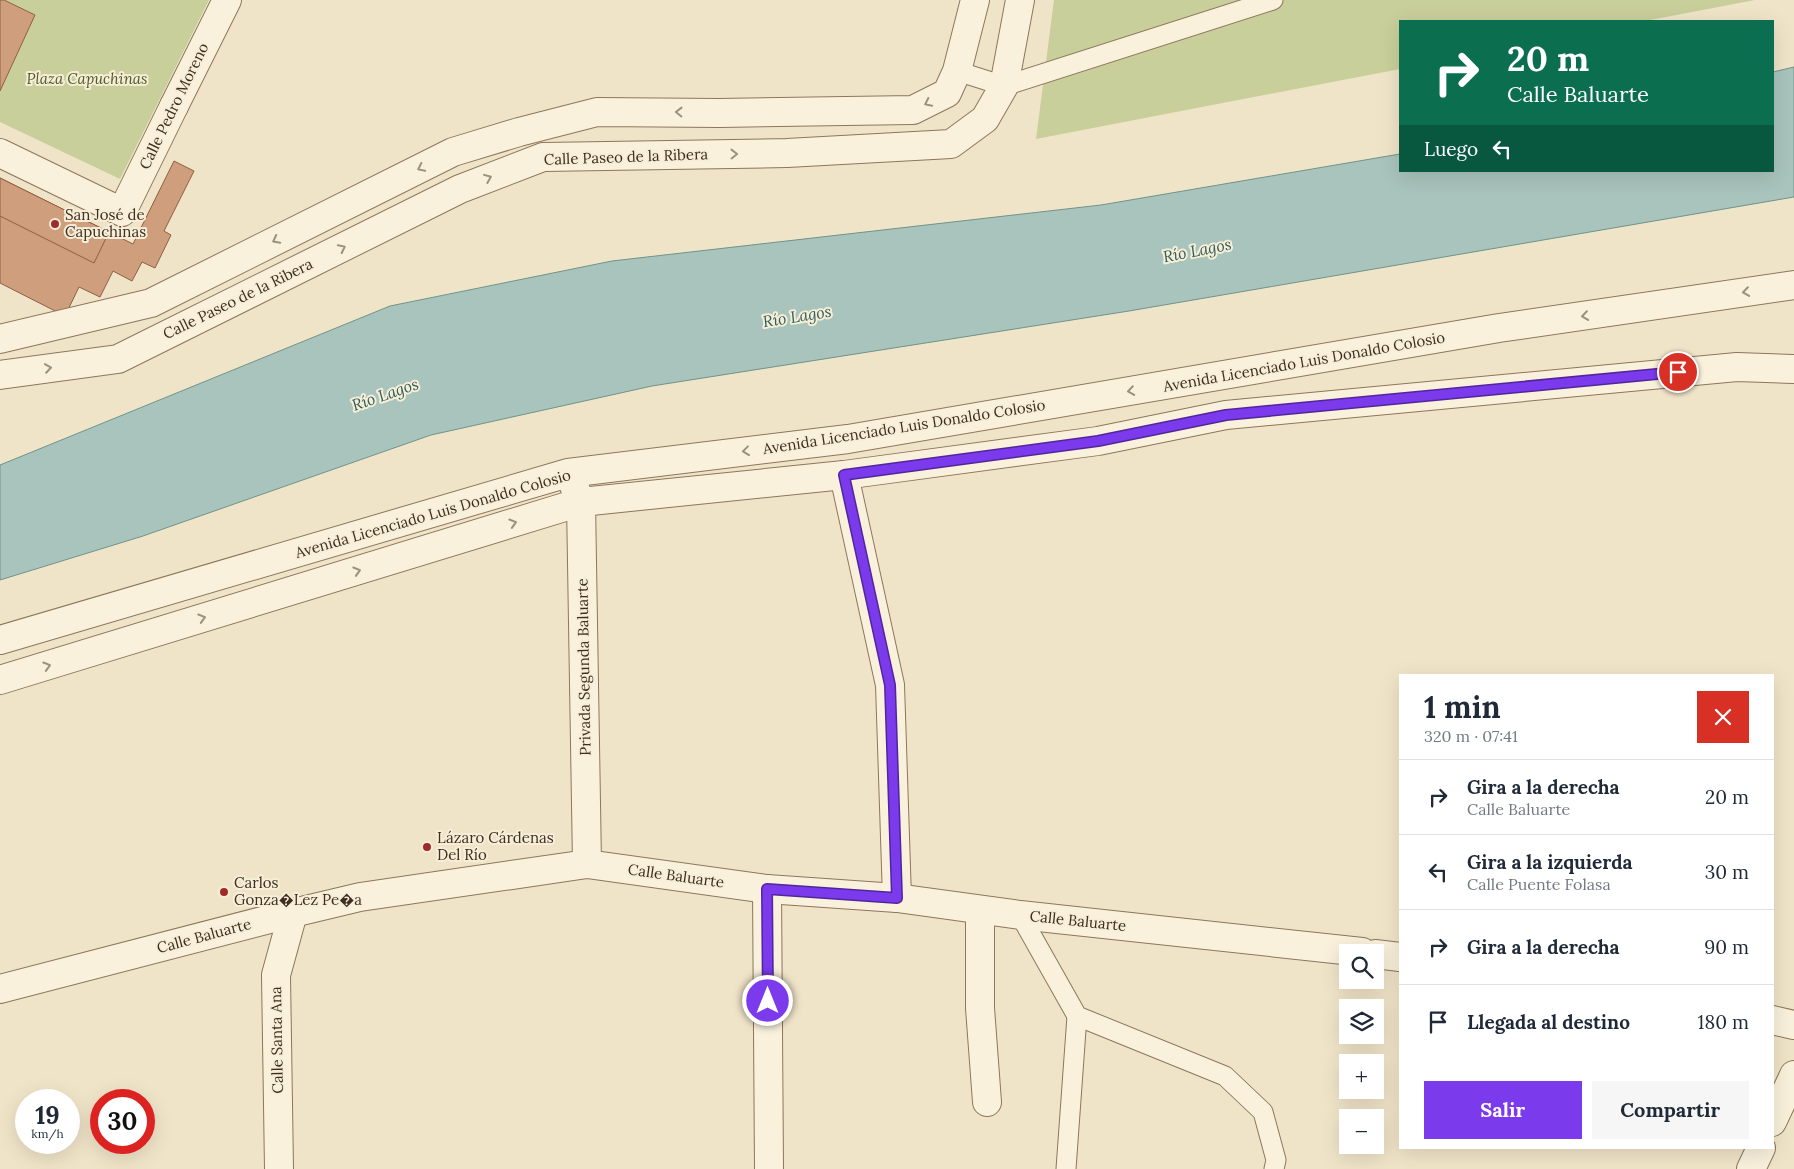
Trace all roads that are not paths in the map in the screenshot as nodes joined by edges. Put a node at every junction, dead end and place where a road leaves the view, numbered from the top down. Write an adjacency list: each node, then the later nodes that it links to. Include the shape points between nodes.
1 (227, 0): 7 (street, Calle Pedro Moreno, via 122,212)
2 (975, 0): 5 (street)
3 (1020, 0): 6 (street, Calle Paseo de la Ribera)
4 (1273, 0): 6 (lane)
5 (957, 71): 6 (lane); 9 (street, one-way to 9, via 947,93 913,110 597,112 519,132 453,152 151,303)
6 (1004, 86): 11 (street, Calle Paseo de la Ribera, one-way to 6, via 118,359 460,189 542,157 787,153 951,144 985,119)
7 (0, 153)
8 (1794, 285): 12 (street, Avenida Licenciado Luis Donaldo Colosio, one-way to 12, via 1499,328 848,439)
9 (0, 338)
10 (1794, 370): 13 (street, Avenida Licenciado Luis Donaldo Colosio, via 1737,367 1226,415 1098,441)
11 (0, 375)
12 (568, 473): 14 (street, Privada Segunda Baluarte); 15 (street, Avenida Licenciado Luis Donaldo Colosio)
13 (844, 475): 14 (street, Avenida Licenciado Luis Donaldo Colosio); 19 (street, via 890,685)
14 (581, 502): 16 (street, Avenida Licenciado Luis Donaldo Colosio, one-way to 14); 17 (street, Privada Segunda Baluarte)
15 (0, 640)
16 (0, 680)
17 (588, 864): 18 (street, Calle Baluarte); 21 (street, Calle Baluarte, via 360,897)
18 (767, 889): 19 (street, Calle Baluarte); 35 (street)
19 (897, 898): 20 (street, Calle Baluarte)
20 (980, 910): 22 (street, Calle Baluarte); 31 (street, via 980,1008)
21 (292, 912): 26 (street, Calle Baluarte); 34 (street, Calle Santa Ana, via 276,975)
22 (1020, 915): 23 (street, Calle Baluarte); 27 (lane)
23 (1339, 950)
24 (1384, 955): 25 (street)
25 (1399, 957)
26 (0, 989)
27 (1077, 1016): 36 (lane); 37 (lane, via 1225,1076 1263,1112 1276,1160)
28 (1774, 1020): 29 (street)
29 (1794, 1025)
30 (1794, 1074): 32 (street)
31 (987, 1102)
32 (1774, 1118)
33 (1761, 1149): 38 (street)
34 (279, 1169)
35 (769, 1169)
36 (1066, 1169)
37 (1274, 1169)
38 (1751, 1169)

